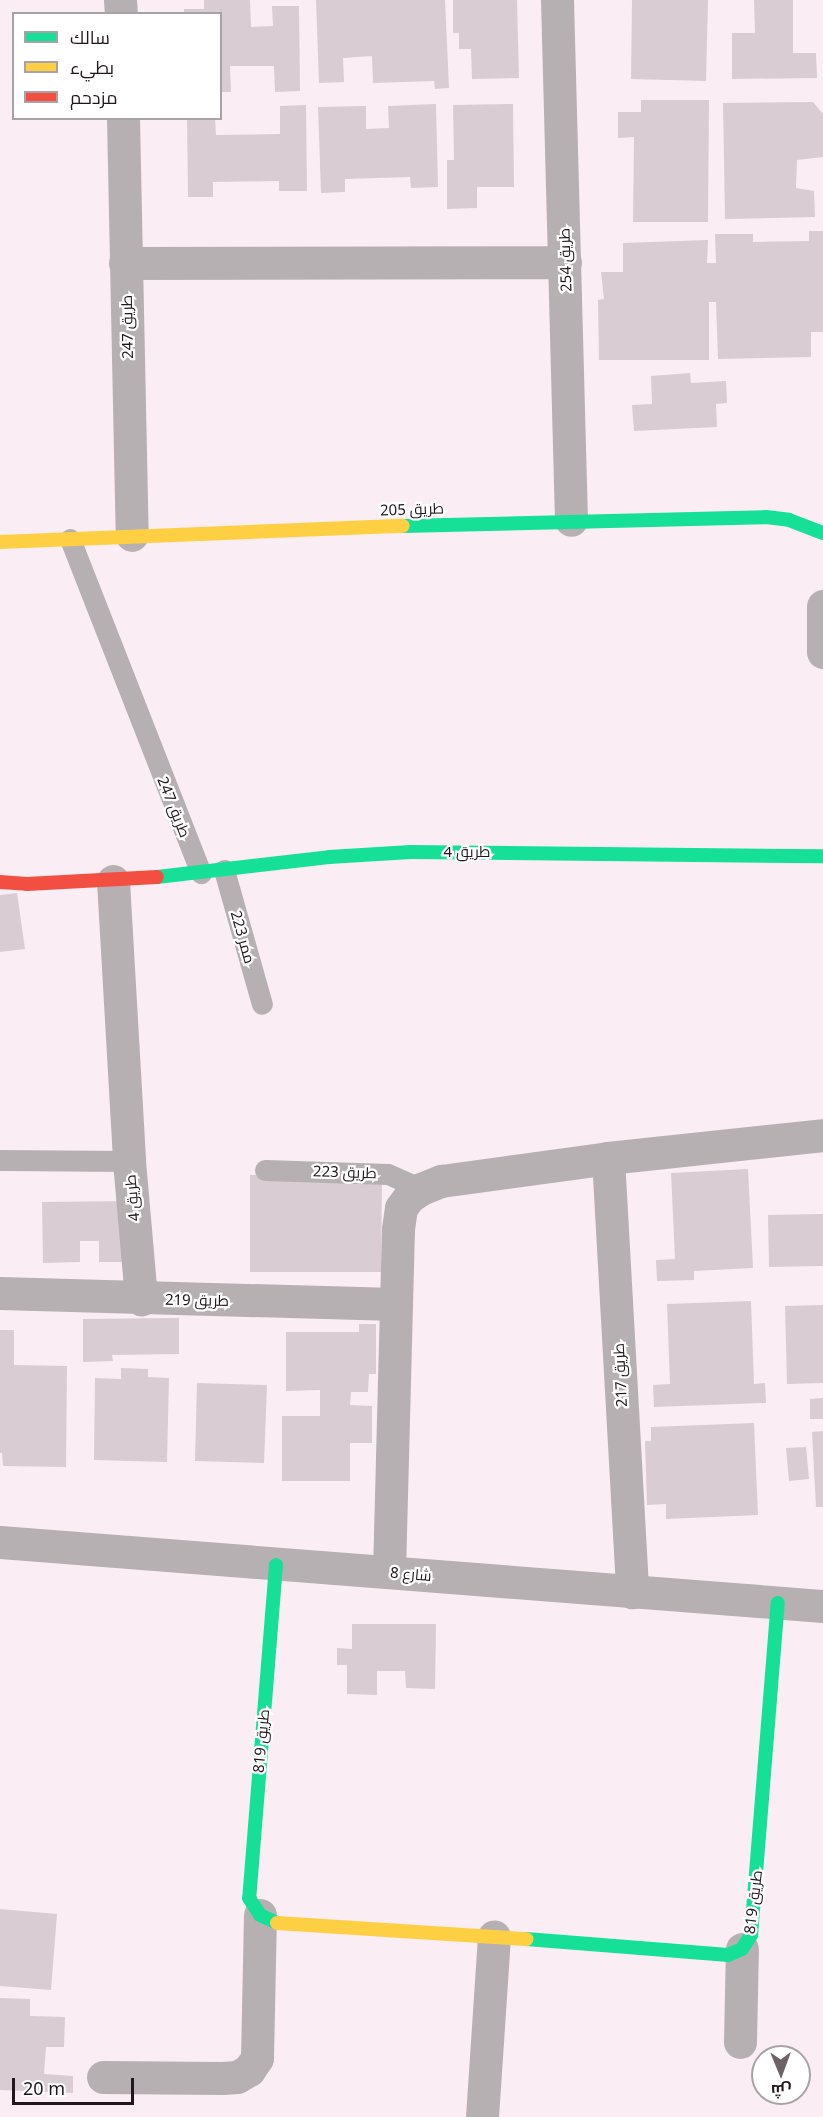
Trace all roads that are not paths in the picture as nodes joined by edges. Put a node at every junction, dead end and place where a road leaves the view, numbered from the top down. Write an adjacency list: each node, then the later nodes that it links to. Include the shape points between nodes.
1 (557, 0): 3 (street, طريق 254)
2 (123, 120): 4 (street, طريق 247)
3 (565, 262): 4 (street); 5 (street, طريق 254)
4 (125, 263): 7 (street, طريق 247)
5 (571, 520): 6 (street, طريق 205, via 766,517 789,520); 7 (street, طريق 205)
6 (823, 533)
7 (132, 536): 8 (street, طريق 205)
8 (70, 538): 9 (street, طريق 205); 14 (lane, طريق 247)
9 (0, 542)
10 (823, 606): 11 (street)
11 (823, 652)
12 (823, 856): 13 (street, طريق 4, via 411,852)
13 (224, 870): 14 (street, طريق 4); 17 (lane, ممر 223)
14 (201, 873): 15 (street, طريق 4)
15 (113, 881): 16 (street, طريق 4); 21 (street, طريق 4)
16 (0, 882)
17 (262, 1004)
18 (823, 1135): 19 (street)
19 (609, 1158): 23 (street, via 441,1182); 30 (street, طريق 217)
20 (0, 1160): 21 (lane)
21 (129, 1161): 25 (street, طريق 4)
22 (265, 1170): 23 (lane, طريق 223, via 388,1174)
23 (411, 1198): 26 (street)
24 (0, 1293): 25 (street, طريق 219)
25 (141, 1299): 26 (street, طريق 219)
26 (395, 1304): 29 (street)
27 (0, 1542): 28 (street, شارع 8)
28 (276, 1565): 29 (street, شارع 8); 33 (street, طريق 819, via 249,1877 249,1898)
29 (389, 1572): 30 (street, شارع 8)
30 (632, 1592): 31 (street, شارع 8)
31 (778, 1603): 32 (street, شارع 8); 35 (street, طريق 819, via 752,1935)
32 (823, 1606)
33 (260, 1915): 34 (street, طريق 819, via 287,1924); 37 (street, طريق 819, via 257,2058 249,2070 237,2077 222,2078)
34 (494, 1936): 35 (street, طريق 819, via 728,1955); 38 (street)
35 (742, 1949): 36 (street)
36 (740, 2042)
37 (103, 2077)
38 (482, 2117)

